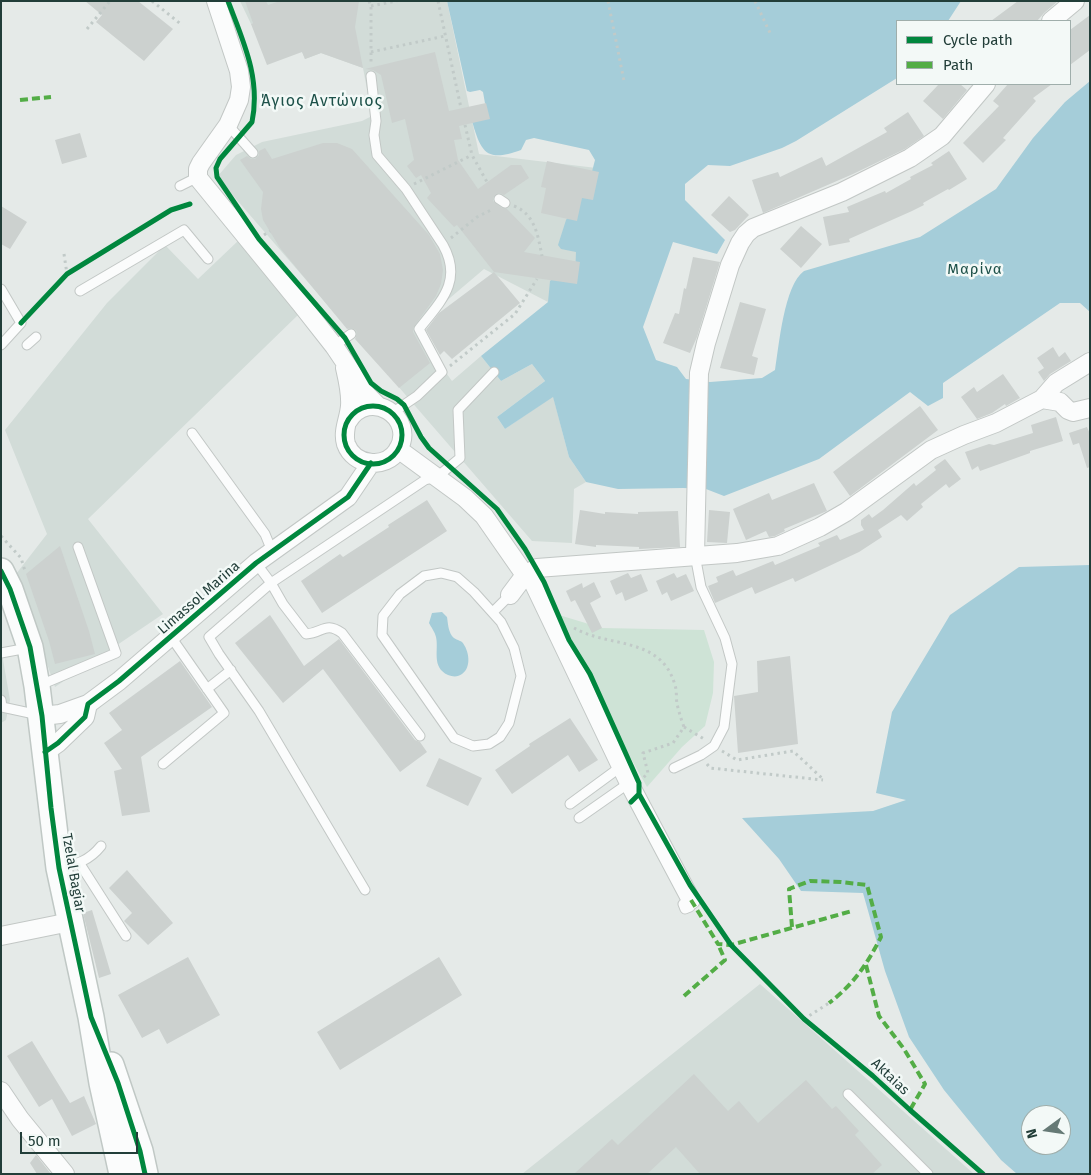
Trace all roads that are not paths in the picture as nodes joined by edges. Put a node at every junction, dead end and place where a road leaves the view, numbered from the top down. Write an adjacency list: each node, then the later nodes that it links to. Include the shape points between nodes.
1 (216, 1): 6 (street, via 239,71 241,87)
2 (1075, 1): 3 (street)
3 (1052, 20)
4 (371, 76): 22 (lane, via 377,155 406,189 443,245 452,272 442,299 419,329 442,372 417,396)
5 (985, 85): 30 (street, via 942,136 910,158 746,234 730,265 699,373)
6 (228, 124): 7 (lane); 8 (street, via 201,163)
7 (253, 153)
8 (198, 177): 9 (lane); 17 (street)
9 (180, 186)
10 (208, 258): 12 (lane, via 184,230)
11 (1, 289): 15 (lane, via 21,323)
12 (80, 291)
13 (351, 334): 17 (lane)
14 (36, 337): 16 (lane)
15 (1, 345)
16 (27, 345)
17 (338, 353): 22 (street, via 367,395); 23 (street, via 350,397)
18 (1090, 362): 20 (street, via 1056,383)
19 (494, 372): 27 (lane, via 458,410 460,458)
20 (1042, 400): 21 (street, via 1060,402 1073,412); 30 (street, via 931,450 846,512 792,541 759,550)
21 (1090, 408)
22 (385, 410): 23 (street, via 370,406 353,414); 25 (street, via 399,421 402,432)
23 (348, 421): 26 (street, via 345,431 347,446 356,458)
24 (192, 433): 29 (lane, via 265,534)
25 (398, 449): 26 (street, via 385,461); 27 (street)
26 (371, 463): 29 (street, Limassol Marina, via 348,497)
27 (437, 477): 33 (street, via 484,516); 34 (lane, via 425,480)
28 (78, 547): 41 (lane, via 116,653)
29 (272, 551): 31 (street, Limassol Marina)
30 (695, 555): 33 (street, via 537,568); 49 (lane, via 701,587 725,638 732,664 724,727 714,746)
31 (256, 562): 34 (lane); 37 (street, Limassol Marina)
32 (1, 571): 38 (main road, Tzelal Bagiar)
33 (526, 575): 35 (street); 50 (street, via 526,586); 51 (street, via 533,582)
34 (271, 583): 40 (lane, via 209,637); 46 (lane, via 306,634 325,627 334,627 342,633)
35 (510, 595): 36 (lane)
36 (493, 612): 36 (lane, via 458,577 441,573 424,576 400,594 383,616 382,635 403,667 454,738 473,746 489,744 500,737 509,724 521,676 514,648)
37 (171, 637): 42 (lane); 44 (street, Limassol Marina)
38 (30, 647): 39 (lane); 41 (main road, Tzelal Bagiar)
39 (1, 654)
40 (231, 670): 42 (lane); 56 (lane, via 259,711)
41 (37, 686): 45 (main road, Tzelal Bagiar)
42 (207, 689): 48 (lane, via 224,713)
43 (1, 700): 45 (lane, via 2,707)
44 (88, 704): 45 (street, via 60,714); 47 (street, Limassol Marina, via 85,717)
45 (42, 716): 47 (main road, Tzelal Bagiar)
46 (420, 736)
47 (45, 752): 55 (main road, Tzelal Bagiar)
48 (163, 764)
49 (674, 768)
50 (615, 771): 51 (street); 52 (lane)
51 (632, 782): 53 (lane); 57 (street)
52 (570, 804)
53 (579, 818)
54 (101, 846): 55 (lane, via 88,860)
55 (70, 866): 58 (main road, Tzelal Bagiar); 60 (lane)
56 (365, 890)
57 (687, 902)
58 (70, 922): 59 (street); 61 (main road, Tzelal Bagiar)
59 (1, 936)
60 (126, 936)
61 (91, 1017): 65 (main road, Tzelal Bagiar); 66 (main road, Tzelal Bagiar, via 118,1083)
62 (1, 1091): 64 (street, via 20,1120)
63 (848, 1094): 67 (lane)
64 (65, 1174)
65 (122, 1174)
66 (145, 1174)
67 (928, 1174)

